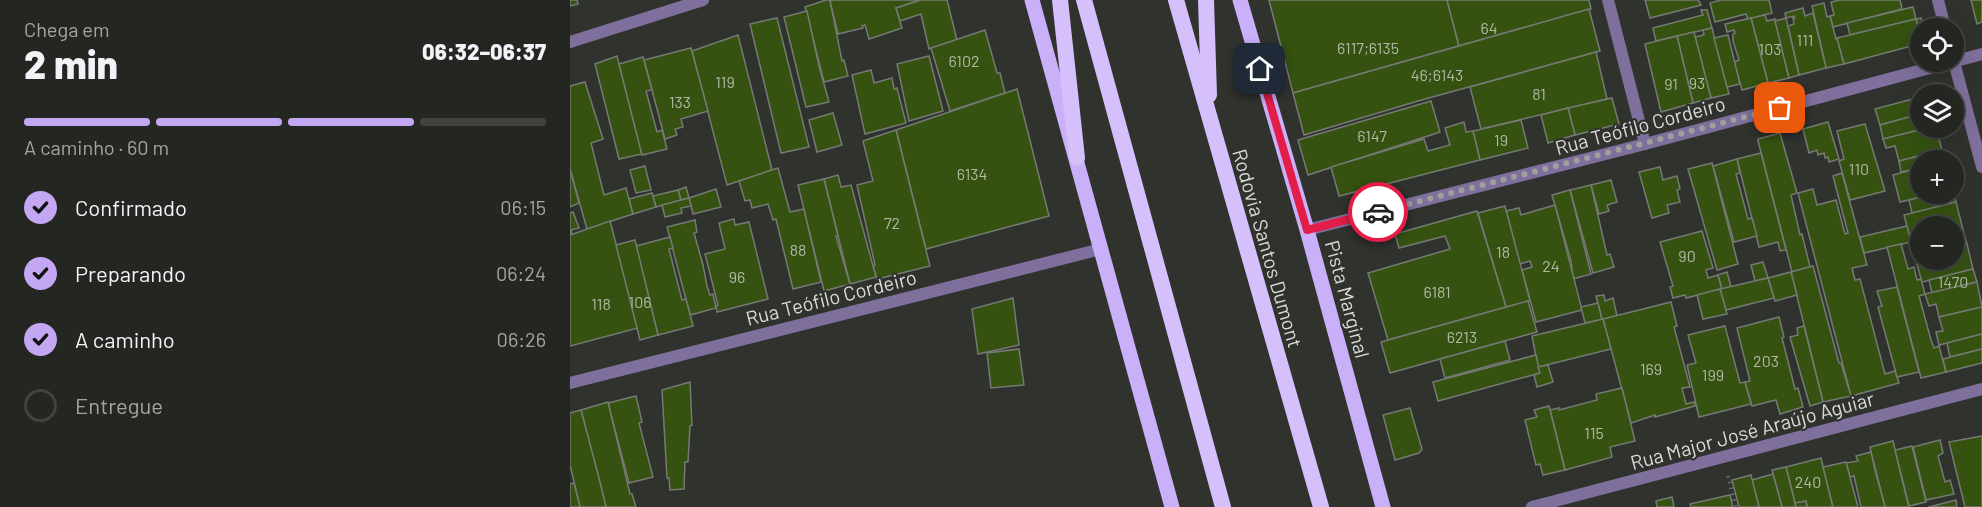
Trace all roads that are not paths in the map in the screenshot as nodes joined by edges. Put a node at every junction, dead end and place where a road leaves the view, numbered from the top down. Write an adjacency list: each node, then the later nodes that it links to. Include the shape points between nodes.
1 (703, 0): 11 (street)
2 (1032, 0): 18 (main road)
3 (1060, 0): 18 (highway)
4 (1084, 0): 25 (highway)
5 (1176, 0): 16 (highway, Rodovia Santos Dumont)
6 (1206, 0): 16 (highway)
7 (1240, 0): 20 (main road, Pista Marginal)
8 (1608, 0): 17 (street)
9 (1938, 0): 10 (street)
10 (1942, 18)
11 (570, 42)
12 (1982, 54): 13 (street, Rua Teófilo Cordeiro)
13 (1964, 58)
14 (1910, 72): 17 (street, Rua Teófilo Cordeiro)
15 (1956, 72): 19 (street)
16 (1210, 123): 26 (highway, Rodovia Santos Dumont)
17 (1646, 144): 20 (street, Rua Teófilo Cordeiro)
18 (1077, 158): 21 (main road)
19 (1982, 167)
20 (1307, 230): 27 (main road, Pista Marginal)
21 (1101, 249): 22 (street, Rua Teófilo Cordeiro); 24 (main road)
22 (570, 383)
23 (1982, 389): 28 (street, Rua Major José Araújo Aguiar)
24 (1172, 507)
25 (1223, 507)
26 (1321, 507)
27 (1383, 507)
28 (1532, 507)

